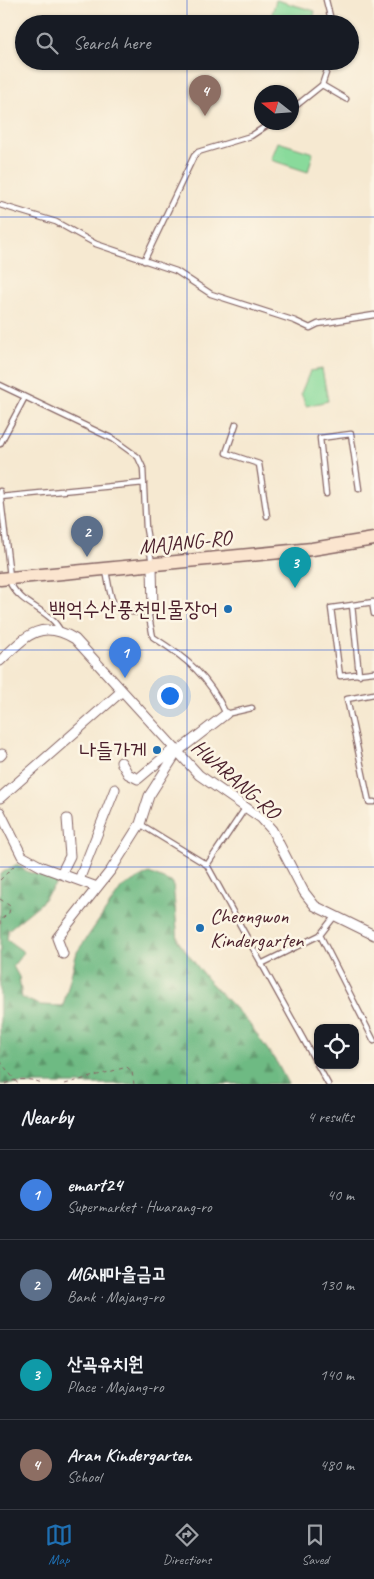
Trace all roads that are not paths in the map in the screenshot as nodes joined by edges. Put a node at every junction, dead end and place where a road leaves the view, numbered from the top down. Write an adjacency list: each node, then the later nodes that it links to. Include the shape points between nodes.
1 (326, 0): 2 (lane)
2 (330, 15)
3 (327, 70): 4 (lane)
4 (322, 84): 5 (lane); 6 (lane)
5 (346, 99)
6 (299, 103)
7 (260, 130): 9 (lane, via 194,156)
8 (0, 205): 9 (lane, via 56,222 96,244)
9 (144, 260): 10 (lane, via 176,271 211,294 310,328)
10 (374, 315)
11 (0, 385): 12 (lane)
12 (25, 397): 14 (lane); 15 (lane, via 129,449 143,468)
13 (236, 424): 20 (lane, via 226,453 259,464)
14 (0, 444)
15 (144, 483): 19 (lane); 22 (lane)
16 (359, 489): 18 (lane, via 351,434 320,438)
17 (0, 491): 19 (lane)
18 (326, 494)
19 (0, 497): 24 (lane)
20 (266, 516)
21 (374, 539): 22 (main road, MAJANG-RO)
22 (152, 566): 23 (main road, MAJANG-RO); 27 (street, via 152,609)
23 (106, 570): 24 (main road, MAJANG-RO); 27 (lane, via 111,595 120,611)
24 (5, 579): 29 (lane, via 15,592 54,620)
25 (373, 602): 26 (lane); 28 (lane)
26 (352, 605): 32 (lane); 32 (lane, via 331,608 340,676)
27 (148, 612): 36 (lane, via 153,637 195,666)
28 (374, 614)
29 (61, 632): 30 (street, via 44,629 34,632); 33 (street, HWARANG-RO, via 83,647)
30 (0, 662)
31 (374, 672): 32 (lane)
32 (359, 675)
33 (122, 691): 37 (street, HWARANG-RO); 40 (street)
34 (374, 694): 41 (lane, via 347,699 369,802)
35 (252, 708): 36 (lane)
36 (226, 714): 37 (street)
37 (178, 752): 38 (street, via 170,752 138,779 128,774); 42 (street, HWARANG-RO, via 199,776); 45 (street, via 150,796)
38 (121, 762)
39 (114, 789): 48 (street)
40 (0, 798)
41 (374, 802)
42 (246, 807): 46 (lane); 50 (street, HWARANG-RO, via 272,830 304,892 315,906)
43 (0, 812): 47 (street, via 22,856)
44 (67, 819): 47 (street, via 70,856)
45 (140, 824): 46 (lane); 49 (street)
46 (207, 865): 54 (lane)
47 (61, 874): 48 (street)
48 (79, 880): 49 (street)
49 (98, 887): 53 (street, via 58,938)
50 (334, 917): 51 (lane); 52 (street, HWARANG-RO)
51 (320, 935): 54 (lane); 55 (lane)
52 (374, 935)
53 (63, 954)
54 (262, 964): 56 (lane)
55 (374, 1041)
56 (328, 1084)

